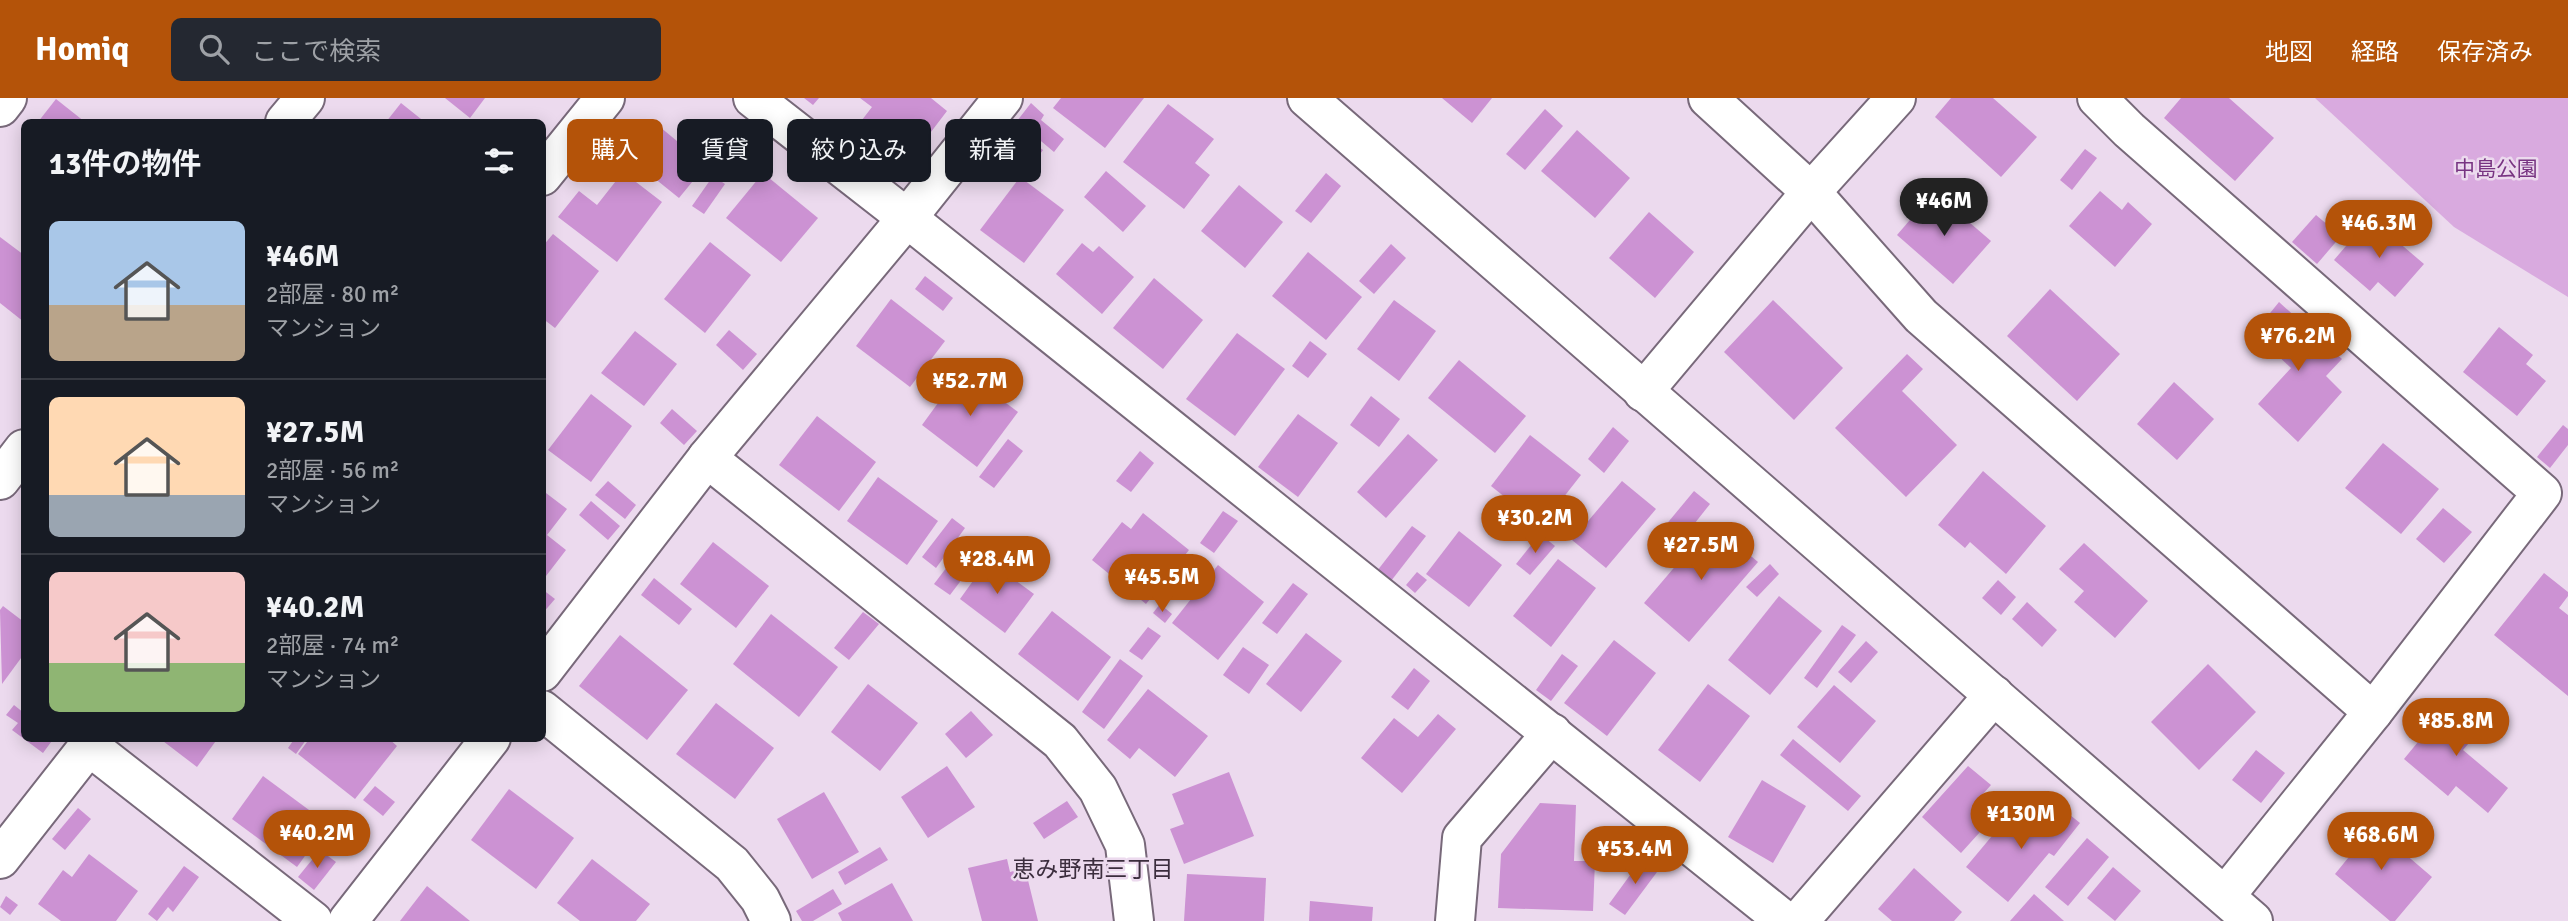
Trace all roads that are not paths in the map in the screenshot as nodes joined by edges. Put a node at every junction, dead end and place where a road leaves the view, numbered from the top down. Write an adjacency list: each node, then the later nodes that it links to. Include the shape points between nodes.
1 (7, 98): 10 (street)
2 (305, 98): 11 (street)
3 (604, 98): 12 (street)
4 (753, 98): 14 (street)
5 (1003, 98): 14 (street)
6 (1307, 98): 15 (street)
7 (1708, 98): 13 (street)
8 (1896, 98): 13 (street)
9 (2097, 98): 21 (street, via 2542,493)
10 (0, 107)
11 (288, 119)
12 (546, 171)
13 (1811, 192): 15 (street); 21 (street, via 1921,316)
14 (908, 218): 17 (street); 23 (street)
15 (1643, 392): 20 (street)
16 (21, 453): 18 (street)
17 (708, 458): 19 (street); 31 (street, via 1060,741 1098,789 1125,845)
18 (0, 480)
19 (546, 667)
20 (1994, 695): 27 (street); 34 (street)
21 (2373, 712): 27 (street)
22 (546, 713): 30 (street, via 732,864 760,898)
23 (1552, 733): 32 (street, via 1462,838); 33 (street)
24 (92, 742): 26 (street); 28 (street)
25 (488, 742): 29 (street)
26 (0, 859)
27 (2225, 896): 35 (street)
28 (313, 921)
29 (348, 921)
30 (771, 921)
31 (1134, 921)
32 (1455, 921)
33 (1785, 921)
34 (1799, 921)
35 (2253, 921)

